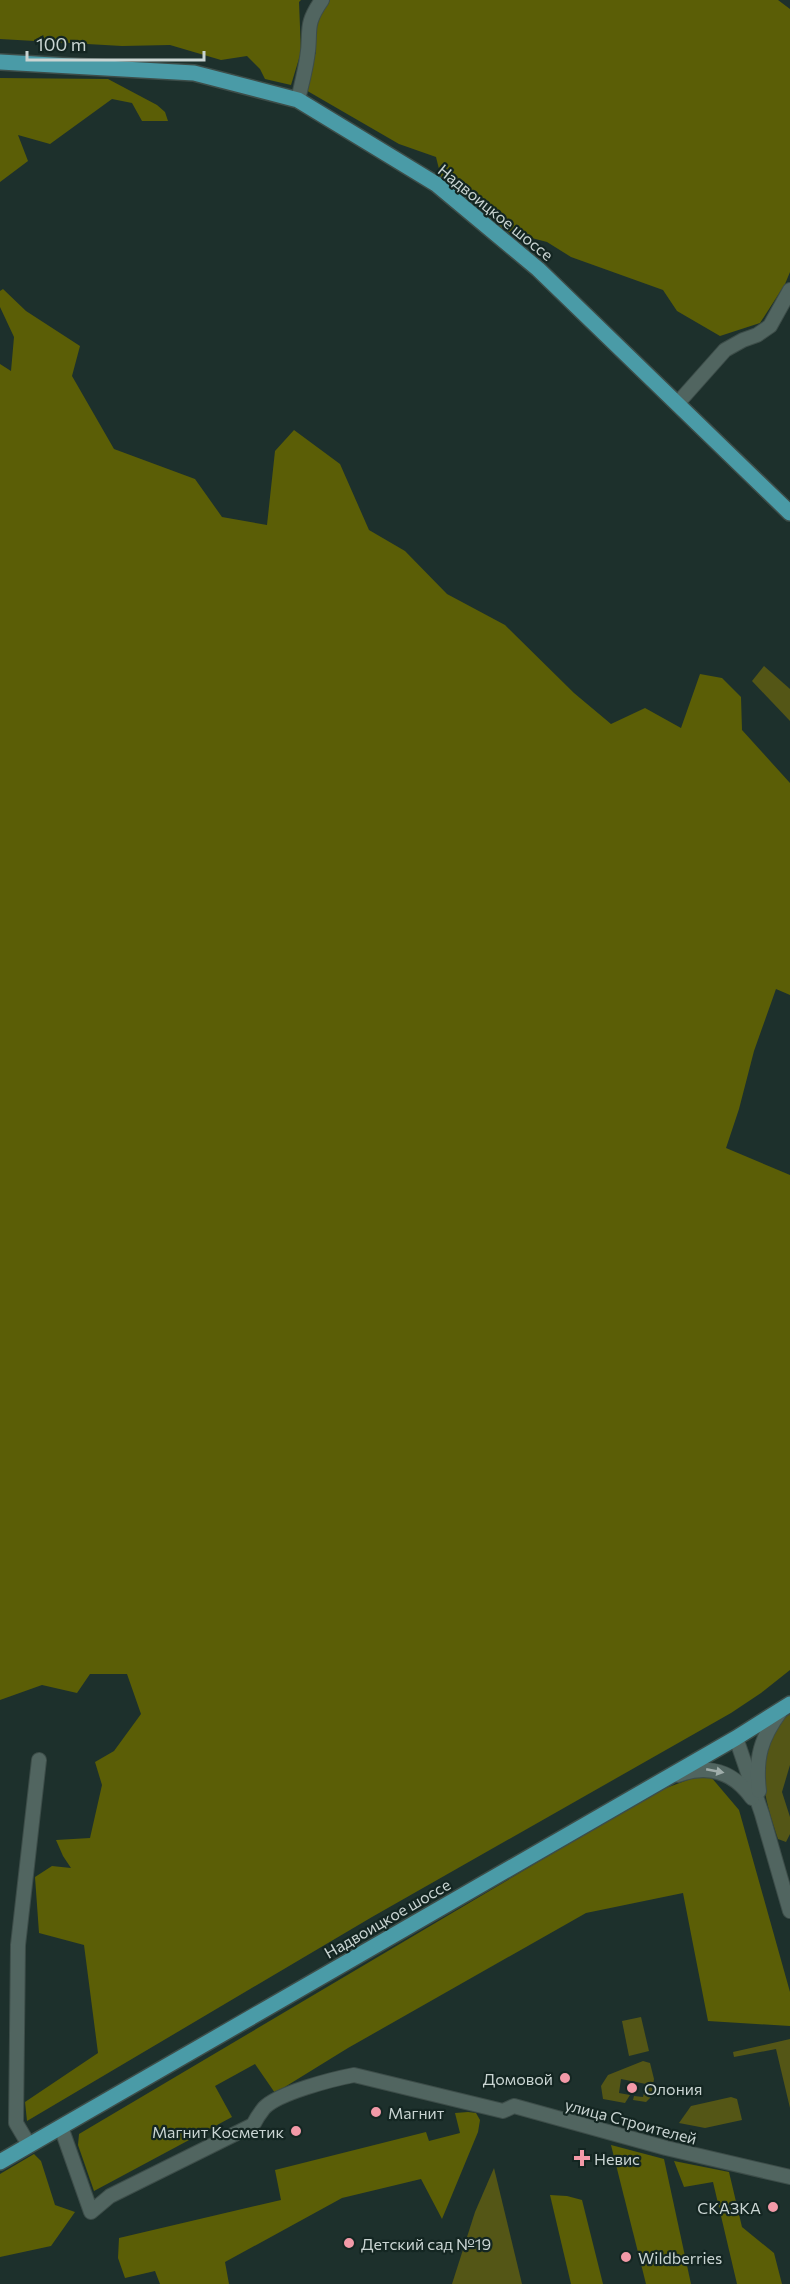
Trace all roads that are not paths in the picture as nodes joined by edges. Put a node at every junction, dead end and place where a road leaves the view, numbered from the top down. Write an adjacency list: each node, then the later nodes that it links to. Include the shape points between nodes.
1 (322, 0): 3 (street, via 311,16 308,56)
2 (0, 62): 3 (main road, Надвоицкое шоссе, via 194,73)
3 (298, 100): 5 (main road, Надвоицкое шоссе, via 436,184 538,269)
4 (790, 290): 5 (street, via 770,326 725,350)
5 (678, 404): 6 (main road, Надвоицкое шоссе)
6 (790, 513)
7 (785, 1708): 8 (main road, Надвоицкое шоссе); 11 (street, via 766,1731 758,1754)
8 (736, 1738): 10 (main road, Надвоицкое шоссе); 11 (street)
9 (39, 1760): 14 (street, via 18,1945 16,2123)
10 (659, 1782): 11 (street, one-way to 11, via 694,1770 716,1770 740,1784); 13 (main road, Надвоицкое шоссе)
11 (762, 1814): 12 (street)
12 (790, 1911)
13 (61, 2127): 14 (main road, Надвоицкое шоссе); 16 (street, улица Строителей, via 92,2212 110,2196 253,2124 265,2107 308,2087 354,2075 503,2110 514,2106)
14 (29, 2145): 15 (main road, Надвоицкое шоссе)
15 (0, 2162)
16 (790, 2177)

